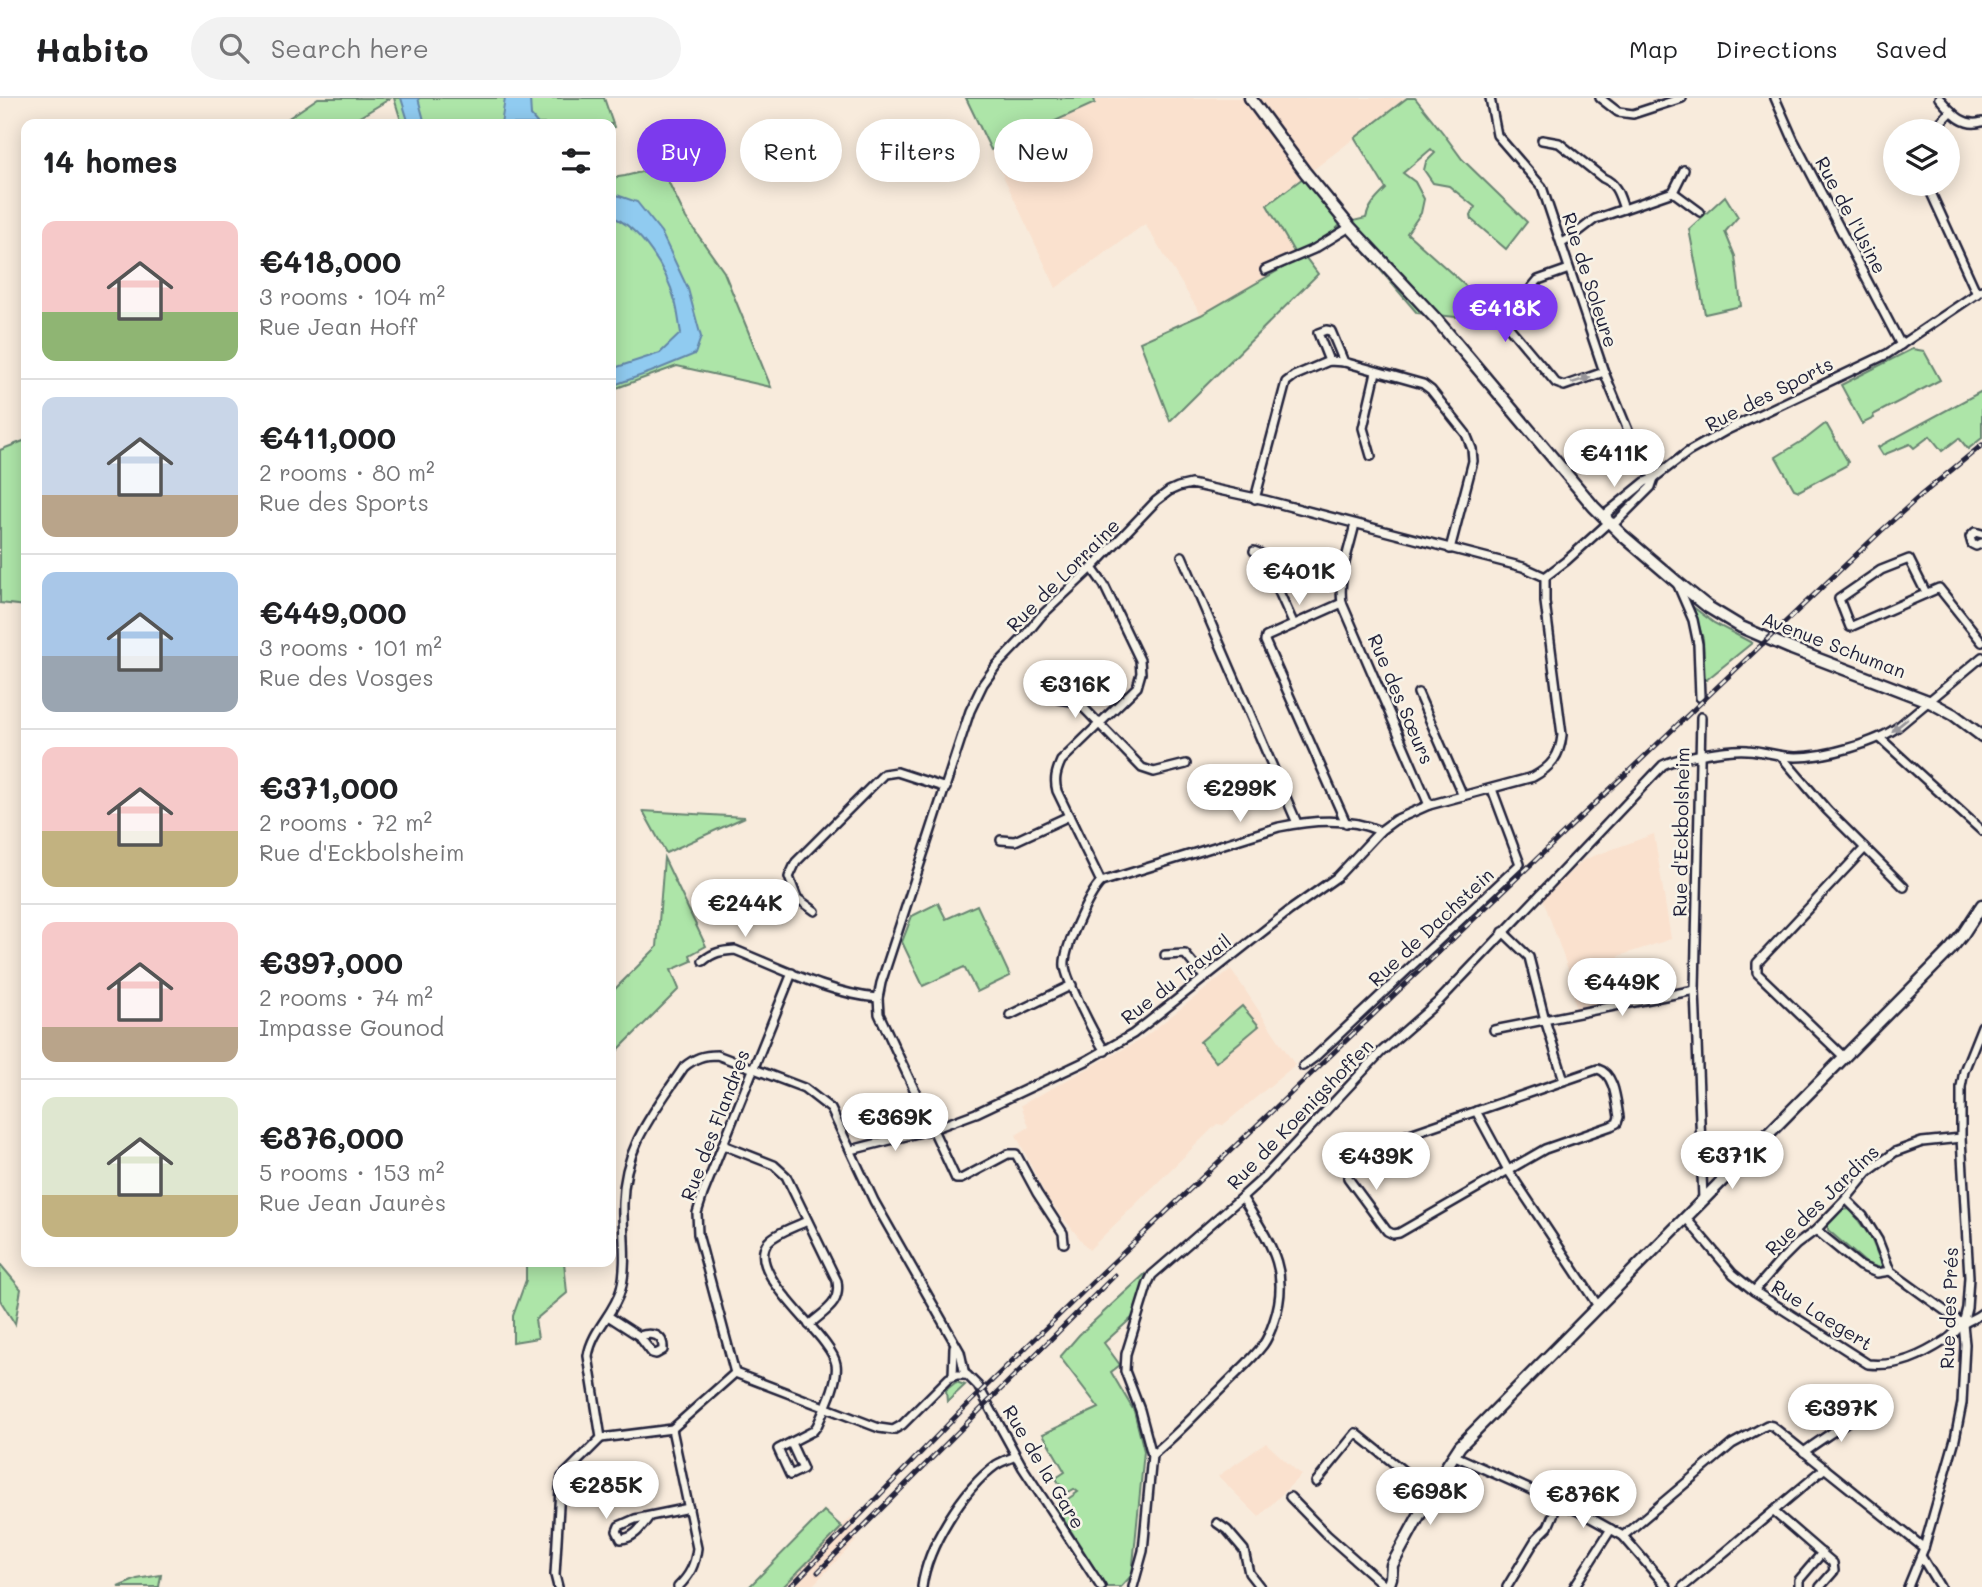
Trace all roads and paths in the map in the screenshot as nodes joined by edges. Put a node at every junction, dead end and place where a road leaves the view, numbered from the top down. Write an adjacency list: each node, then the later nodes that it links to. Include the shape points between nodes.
1 (1250, 98): 16 (main road)
2 (1490, 98): 17 (street, Rue de Soleure, via 1497,135 1542,187)
3 (1600, 98): 4 (street, via 1618,112 1633,114)
4 (1682, 98)
5 (1775, 98): 21 (street, Rue de l'Usine)
6 (1939, 98): 7 (street)
7 (1951, 111): 8 (street); 9 (street, via 1972,125)
8 (1943, 119)
9 (1982, 122)
10 (1542, 139): 14 (street, via 1559,143 1611,181)
11 (1684, 170): 12 (street)
12 (1673, 192): 14 (street); 15 (street)
13 (1933, 196): 20 (street)
14 (1624, 209): 17 (street, via 1595,219)
15 (1700, 212)
16 (1350, 227): 19 (street); 29 (main road, via 1437,320)
17 (1562, 243): 18 (street, Rue de Soleure)
18 (1569, 269): 25 (street, Rue de Soleure); 25 (street, one-way to 25, via 1538,279 1508,316 1508,326 1556,383 1564,386)
19 (1265, 270)
20 (1980, 292): 21 (street, Rue des Sports)
21 (1901, 345): 27 (street, Rue des Sports, via 1719,434)
22 (1329, 361): 23 (street); 23 (street, via 1318,333 1326,330 1331,331); 28 (street, via 1286,382)
23 (1344, 362): 24 (street)
24 (1376, 372): 26 (street, via 1363,428); 33 (street, via 1428,386 1466,434 1473,461)
25 (1604, 372): 27 (street, Rue de Soleure, via 1634,445)
26 (1371, 456)
27 (1654, 478): 29 (street, Rue des Sports, via 1651,487 1616,522)
28 (1255, 499): 30 (street, Rue de Lorraine); 36 (street, Rue de Lorraine, via 1191,484 1168,491)
29 (1608, 523): 37 (street); 38 (main road)
30 (1355, 524): 33 (street, Rue de Lorraine); 40 (street, Rue des Sœurs, via 1340,589)
31 (1982, 534): 32 (street, via 1975,532 1970,537 1976,546)
32 (1982, 543)
33 (1450, 549): 37 (street, Rue de Lorraine)
34 (1254, 551): 41 (street, via 1262,554)
35 (1182, 556): 61 (street)
36 (1092, 568): 49 (street, via 1140,660 1141,673 1137,687); 55 (street, Rue de Lorraine, via 1041,616 983,684)
37 (1545, 576): 56 (street, Rue du Travail, via 1561,748 1540,773)
38 (1676, 582): 45 (street, via 1693,620); 47 (main road, Avenue Schuman, via 1757,635)
39 (1926, 593): 39 (street, via 1850,627 1839,599 1881,570 1909,559); 42 (street, via 1939,588)
40 (1342, 603): 41 (street); 58 (street, Rue des Sœurs)
41 (1293, 625): 60 (street, via 1265,641)
42 (1982, 642)
43 (1982, 657): 47 (street)
44 (1418, 693): 57 (street)
45 (1700, 697)
46 (1059, 699): 49 (street, via 1078,702)
47 (1928, 701): 50 (main road, Avenue Schuman); 51 (street, one-way to 51)
48 (1701, 717): 52 (street, Rue d'Eckbolsheim)
49 (1099, 724): 54 (street, via 1142,768 1154,772); 59 (street, via 1061,761 1056,772 1057,791)
50 (1982, 736)
51 (1880, 738): 53 (street, Rue de Koenigshoffen, via 1815,755); 63 (street)
52 (1699, 755): 53 (street, Rue de Koenigshoffen, via 1746,749); 70 (street, Rue de Koenigshoffen, via 1655,771); 76 (street, Rue d'Eckbolsheim)
53 (1781, 756): 65 (street)
54 (1186, 764)
55 (946, 788): 69 (street, via 897,772 884,774 796,862 789,877 797,898); 77 (street, Rue de Lorraine)
56 (1492, 789): 57 (street, Rue du Travail); 84 (street, Rue de Dachstein, via 1520,864)
57 (1463, 796): 58 (street, Rue du Travail)
58 (1429, 805): 62 (street, Rue du Travail)
59 (1069, 816): 64 (street, via 1015,841); 66 (street)
60 (1346, 822): 61 (street); 62 (street)
61 (1297, 823): 66 (street)
62 (1380, 831): 74 (street, Rue du Travail, via 1337,877)
63 (1982, 831)
64 (1001, 840)
65 (1864, 849): 67 (street); 83 (street, via 1757,963 1757,973)
66 (1101, 882): 75 (street, via 1090,896 1068,949 1065,965)
67 (1904, 887)
68 (1982, 905): 83 (main road, via 1950,950)
69 (815, 911)
70 (1503, 932): 79 (street, via 1529,957); 93 (street, Rue de Koenigshoffen)
71 (1165, 955): 74 (street, via 1185,954)
72 (703, 961): 73 (street, via 712,953 735,950)
73 (792, 973): 77 (street, via 836,990); 85 (street, Rue des Flandres)
74 (1205, 978): 82 (street, Rue du Travail)
75 (1072, 985): 78 (street); 82 (street)
76 (1695, 990): 79 (street); 94 (street, Rue d'Eckbolsheim)
77 (878, 998): 88 (street, via 881,1019)
78 (1010, 1015)
79 (1545, 1020): 81 (street); 86 (street)
80 (1982, 1026): 89 (street, Rue des Prés, via 1961,1087)
81 (1494, 1030)
82 (1105, 1051): 88 (street, Rue du Travail)
83 (1845, 1058): 94 (main road)
84 (1303, 1066)
85 (754, 1068): 90 (street, Rue des Flandres); 91 (street, via 804,1088 831,1109); 104 (street, via 717,1055 692,1060 641,1131 626,1166 622,1287)
86 (1564, 1080): 87 (street); 92 (street, via 1605,1071 1610,1077 1617,1123 1545,1149)
87 (1476, 1111): 92 (street); 92 (street, via 1355,1153 1348,1163 1348,1178 1393,1234)
88 (933, 1129): 91 (street, Rue du Travail); 99 (street, via 956,1179 1016,1154)
89 (1962, 1138): 95 (street, Rue des Jardins, via 1922,1142 1895,1152 1868,1172); 105 (street, Rue des Prés, via 1969,1278)
90 (723, 1145): 97 (street, via 774,1165 786,1176); 109 (street, Rue des Flandres, via 700,1203 698,1234)
91 (851, 1150): 108 (street, via 874,1201)
92 (1508, 1170): 102 (street)
93 (1242, 1197): 118 (street, Rue de Koenigshoffen, via 1148,1283 1125,1371); 118 (street, via 1276,1258 1282,1287 1270,1334 1247,1363)
94 (1703, 1199): 96 (main road)
95 (1846, 1199): 98 (street, Rue des Jardins); 100 (street, via 1878,1240)
96 (1685, 1217): 101 (street, Rue Laegert, via 1733,1274); 102 (main road)
97 (807, 1221): 106 (street, via 839,1291 836,1301); 106 (street, via 768,1242 763,1259 778,1289)
98 (1816, 1230): 100 (street, via 1860,1266 1877,1273); 101 (street, Rue des Jardins, via 1788,1252)
99 (1065, 1243)
100 (1890, 1271): 105 (street)
101 (1754, 1291): 105 (street, Rue Laegert, via 1868,1364 1908,1361 1949,1339)
102 (1598, 1306): 119 (main road)
103 (1982, 1313): 105 (street, Rue Laegert)
104 (608, 1316): 107 (street); 115 (street, via 590,1343 588,1356)
105 (1963, 1324): 132 (street, Rue des Prés, via 1962,1403)
106 (808, 1325): 112 (street, via 836,1363)
107 (639, 1336)
108 (954, 1343): 110 (street); 111 (street)
109 (735, 1374): 112 (street); 114 (street)
110 (965, 1375): 111 (street); 120 (street, Rue de la Gare, via 978,1386)
111 (953, 1376): 112 (street, via 893,1430)
112 (825, 1407): 116 (street, via 813,1431)
113 (1858, 1412): 117 (street)
114 (672, 1429): 115 (street); 126 (street)
115 (601, 1438): 134 (street, via 562,1478)
116 (791, 1443)
117 (1804, 1452): 121 (street); 131 (street, via 1772,1426 1763,1426 1732,1444)
118 (1152, 1455): 138 (street, Rue de Koenigshoffen, via 1143,1551)
119 (1453, 1455): 123 (main road); 125 (street)
120 (1016, 1456): 136 (street, via 994,1467 968,1492 942,1532); 137 (street, Rue de la Gare)
121 (1825, 1468): 127 (street); 132 (street)
122 (1316, 1482): 123 (street, via 1356,1433)
123 (1431, 1493): 140 (main road, via 1392,1565)
124 (1290, 1497): 140 (street)
125 (1556, 1501): 130 (street); 141 (street, via 1548,1527)
126 (689, 1508): 128 (street); 135 (street, via 697,1548 695,1564)
127 (1774, 1512): 133 (street); 144 (street)
128 (649, 1517)
129 (1217, 1523): 139 (street, via 1244,1550 1249,1573)
130 (1611, 1529): 131 (street); 142 (street)
131 (1623, 1536): 143 (street)
132 (1923, 1552): 147 (street, Rue des Prés); 148 (street)
133 (1822, 1553): 145 (street, via 1799,1580); 146 (street, via 1833,1563 1834,1571)
134 (558, 1587)
135 (678, 1587)
136 (922, 1587)
137 (1101, 1587)
138 (1133, 1587)
139 (1260, 1587)
140 (1387, 1587)
141 (1507, 1587)
142 (1574, 1587)
143 (1667, 1587)
144 (1683, 1587)
145 (1799, 1587)
146 (1820, 1587)
147 (1908, 1587)
148 (1940, 1587)

